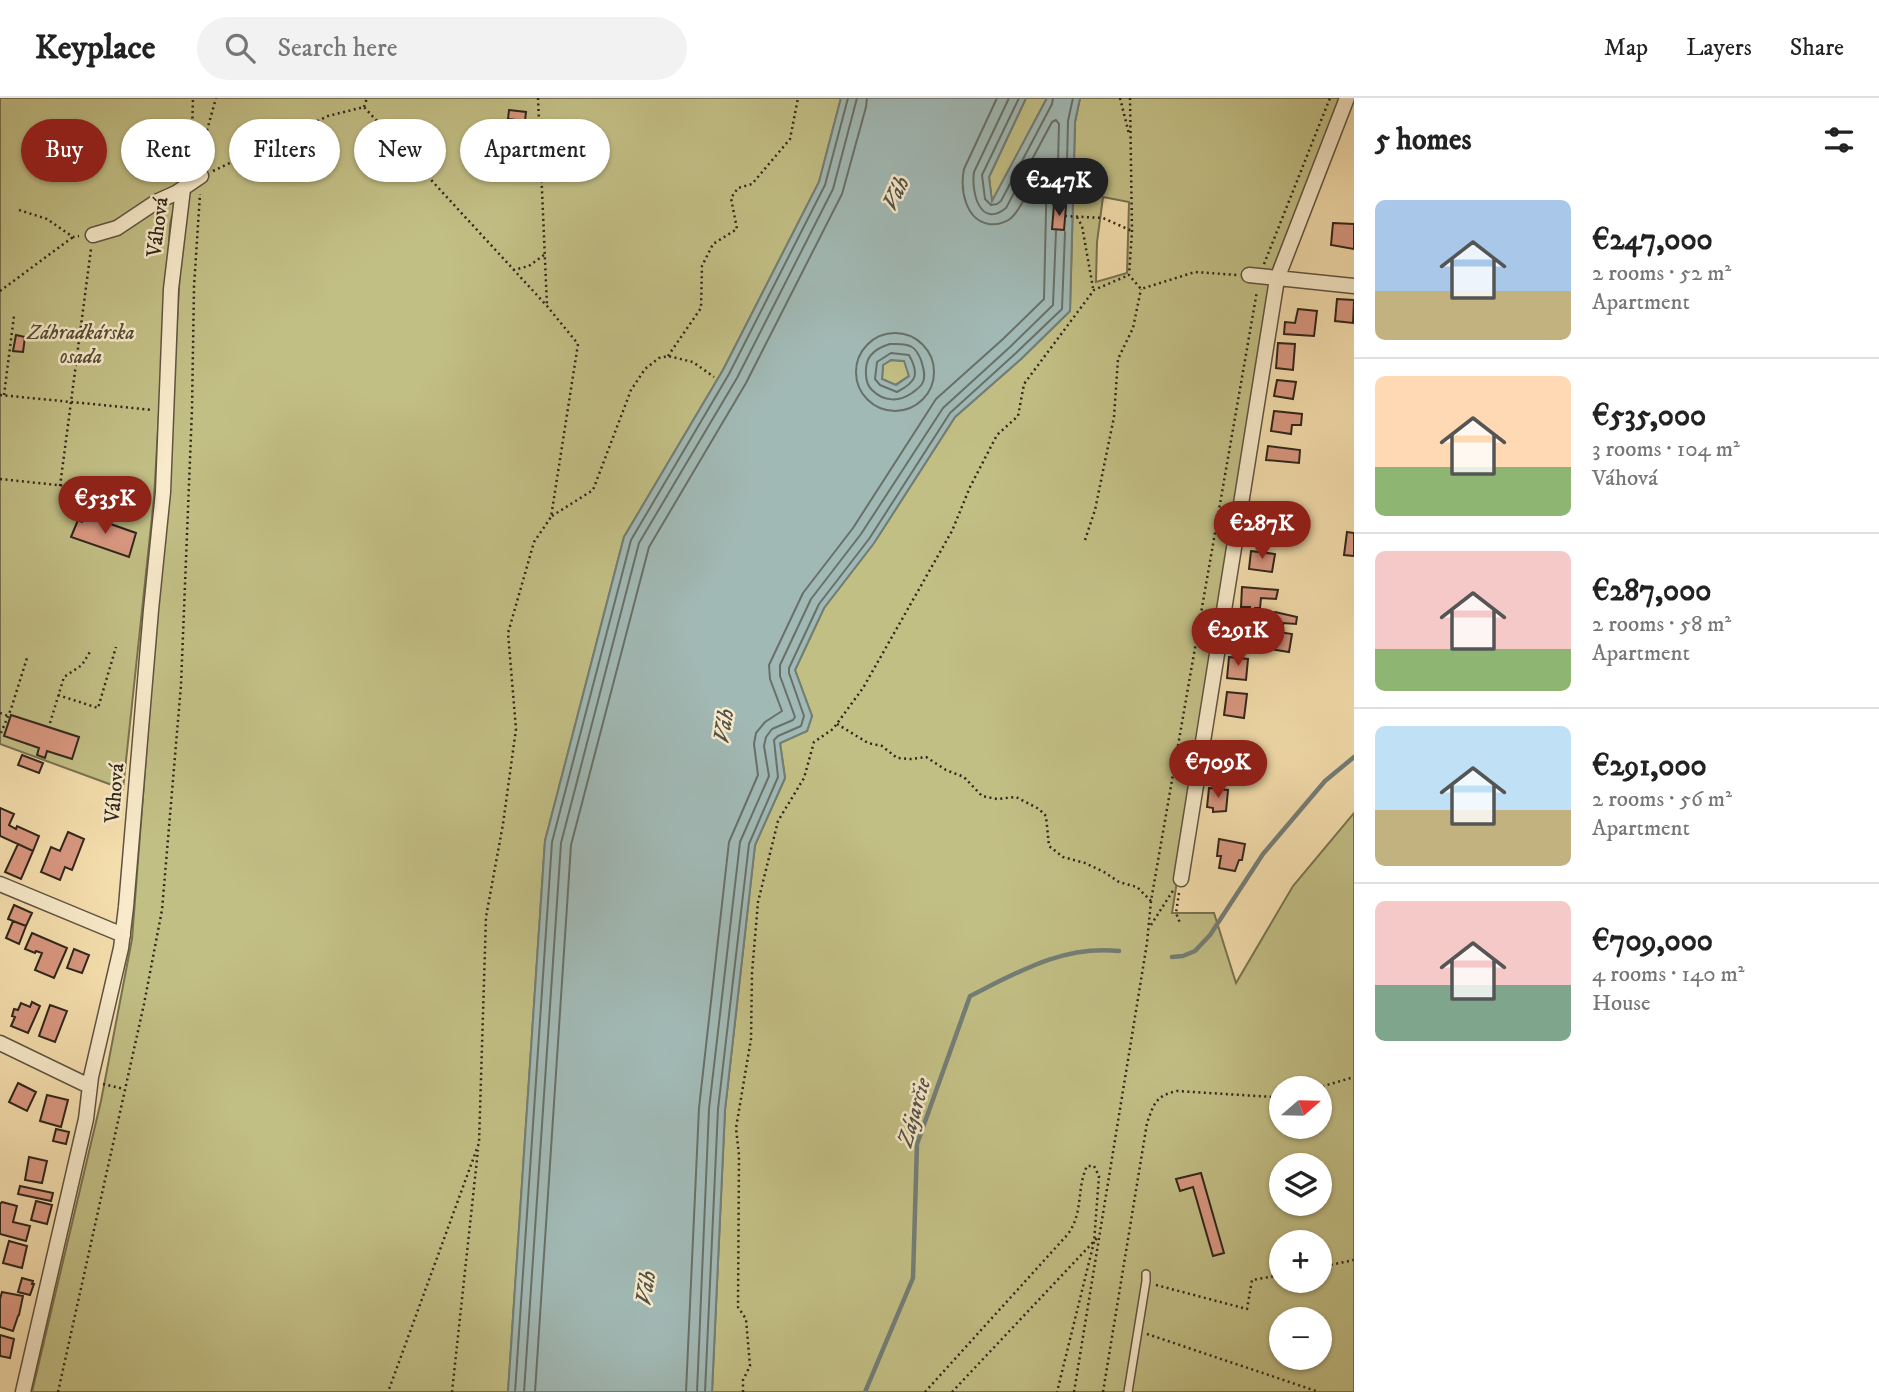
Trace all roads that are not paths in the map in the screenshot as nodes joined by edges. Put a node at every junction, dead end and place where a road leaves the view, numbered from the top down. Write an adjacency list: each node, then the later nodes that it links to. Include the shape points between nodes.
1 (1348, 98): 4 (street)
2 (93, 235): 8 (street, Váhová, via 117,228 192,182 171,289 163,492)
3 (1254, 276): 4 (street)
4 (1277, 279): 5 (street); 6 (street)
5 (1354, 286)
6 (1181, 879)
7 (0, 884): 8 (street)
8 (123, 935): 10 (street, Váhová)
9 (0, 1043): 10 (street)
10 (90, 1083): 12 (street, Váhová, via 86,1119)
11 (1146, 1278): 13 (lane)
12 (23, 1392)
13 (1128, 1392)

